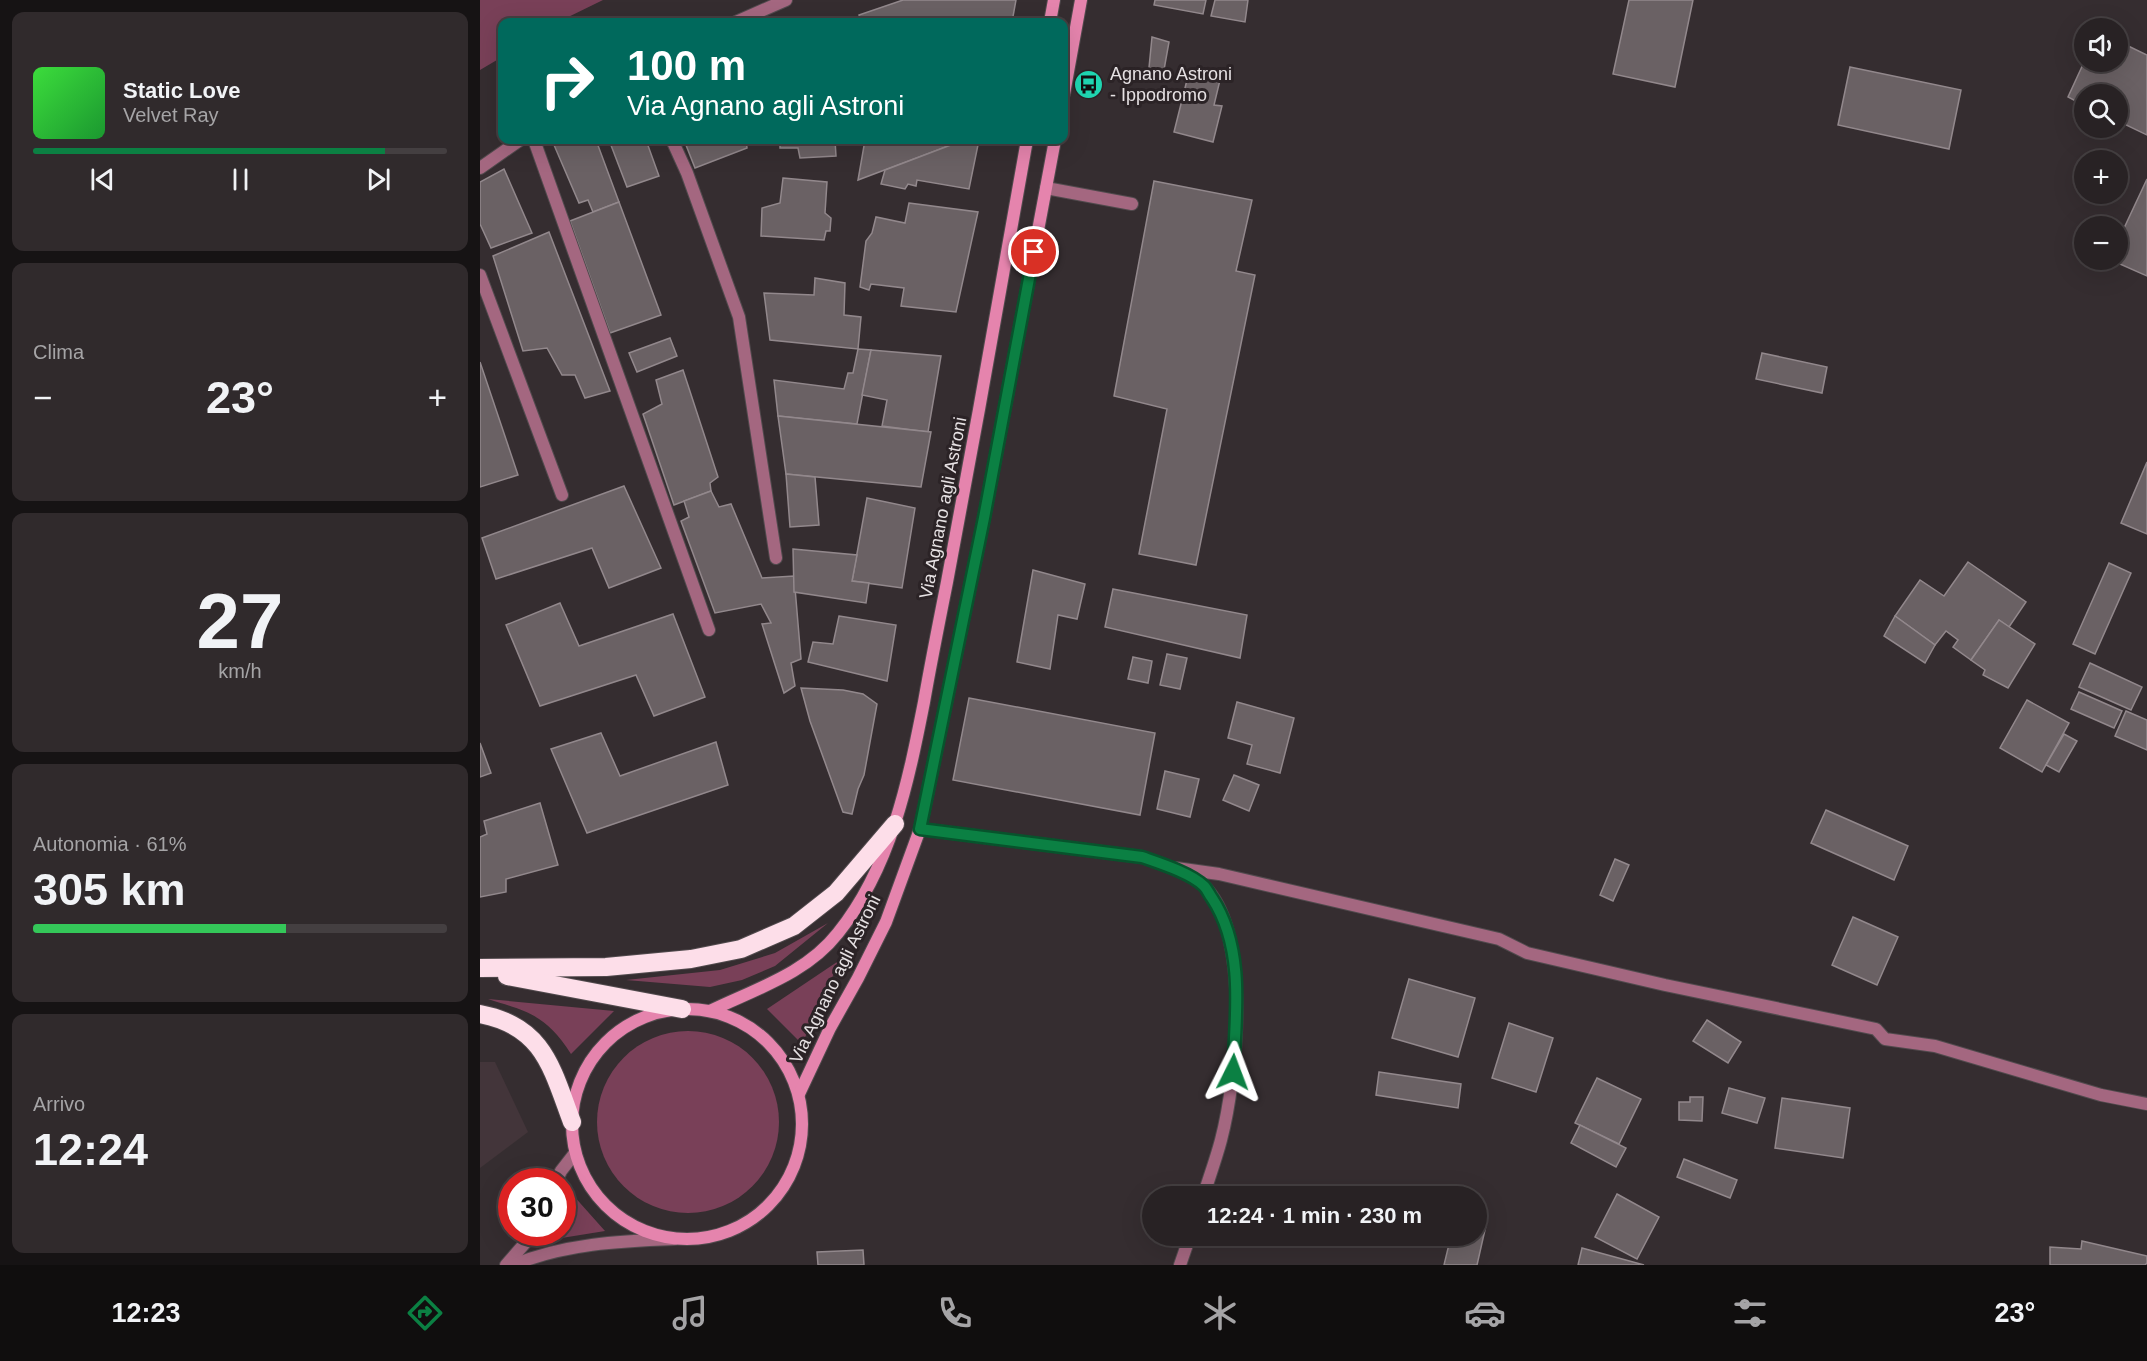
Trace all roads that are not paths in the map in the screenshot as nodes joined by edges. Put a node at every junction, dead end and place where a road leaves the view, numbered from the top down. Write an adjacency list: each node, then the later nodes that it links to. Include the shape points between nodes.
1 (786, 0): 4 (street)
2 (1054, 0): 5 (main road)
3 (1081, 0): 6 (main road)
4 (745, 18)
5 (1051, 18)
6 (1068, 72)
7 (514, 144): 12 (street)
8 (535, 144): 18 (street)
9 (674, 144): 17 (street, via 739,317)
10 (1026, 144): 19 (main road, Via Agnano agli Astroni, via 970,463 915,747)
11 (1054, 144): 13 (main road, Via Agnano agli Astroni)
12 (480, 168)
13 (1046, 188): 14 (street); 20 (main road, Via Agnano agli Astroni)
14 (1132, 204)
15 (480, 275): 16 (street)
16 (562, 495)
17 (776, 558)
18 (709, 630)
19 (895, 824): 22 (highway, via 836,893 794,926 741,949 606,967); 24 (main road, Via Agnano agli Astroni, via 878,869 837,935 793,972)
20 (920, 829): 21 (street, via 1142,857); 26 (main road, Via Agnano agli Astroni, via 886,922)
21 (1172, 867): 27 (street, via 1219,874 1499,939 1527,953 1642,980 1876,1029 1885,1040 1935,1046 2102,1095); 31 (street, via 1204,885 1223,915 1232,945 1237,1001 1233,1072 1221,1140)
22 (480, 970): 23 (highway)
23 (682, 1009): 24 (main road); 28 (main road, via 657,1012 634,1021 596,1053 574,1097)
24 (710, 1011): 26 (main road, via 740,1021 766,1040 787,1065)
25 (480, 1014): 28 (highway, via 508,1022 528,1034 550,1063)
26 (799, 1094): 32 (main road, via 803,1126 798,1158 785,1187 764,1211 737,1229 706,1238)
27 (2147, 1104)
28 (572, 1122): 29 (main road)
29 (575, 1153): 30 (street); 32 (main road, via 589,1185 611,1211 640,1230)
30 (563, 1168)
31 (1206, 1186)
32 (674, 1239): 36 (street, via 566,1249)
33 (523, 1246): 35 (street)
34 (1187, 1246): 37 (street)
35 (506, 1265)
36 (513, 1265)
37 (1180, 1265)

